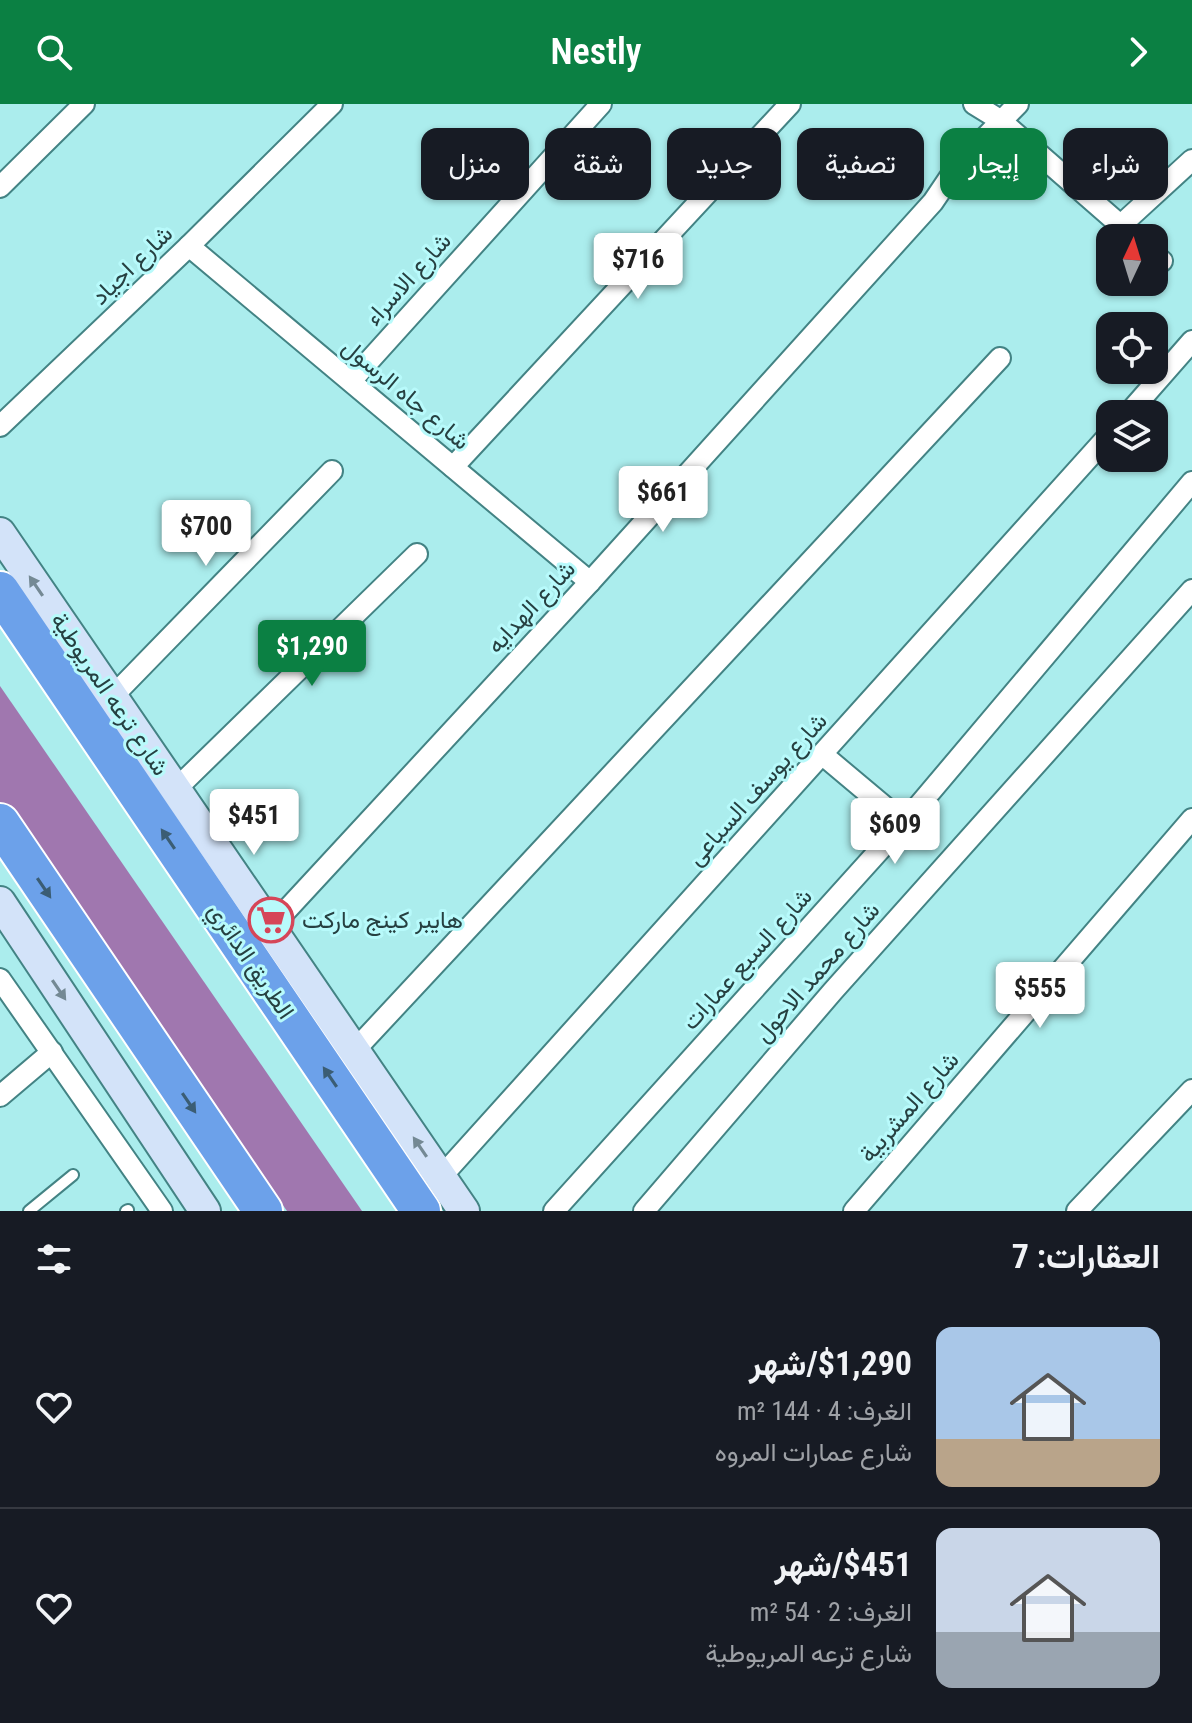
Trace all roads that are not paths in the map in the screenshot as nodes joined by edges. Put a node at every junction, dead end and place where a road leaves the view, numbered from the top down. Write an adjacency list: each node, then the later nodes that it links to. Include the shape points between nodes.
1 (84, 104): 9 (street)
2 (332, 104): 12 (street, شارع اجياد)
3 (601, 104): 15 (street, شارع الاسراء)
4 (790, 104): 19 (street)
5 (974, 104): 7 (street)
6 (1018, 104): 7 (street, شارع الهدايه)
7 (1000, 120): 10 (street); 24 (street, شارع الهدايه, via 958,165 933,202)
8 (1192, 160): 11 (street)
9 (0, 187)
10 (1119, 224)
11 (1135, 224)
12 (189, 246): 15 (street, شارع جاه الرسول); 17 (street, شارع اجياد)
13 (1192, 341): 16 (street)
14 (1000, 358): 36 (street)
15 (351, 381): 19 (street, شارع جاه الرسول)
16 (1140, 400)
17 (0, 426)
18 (1096, 450): 28 (street, شارع يوسف السباعى)
19 (453, 467): 24 (street, شارع جاه الرسول)
20 (332, 471): 27 (street)
21 (1192, 482): 32 (street, شارع السبع عمارات)
22 (1, 537): 27 (main road, شارع ترعه المريوطية, one-way to 22)
23 (417, 554): 29 (street)
24 (590, 582): 34 (street, شارع الهدايه)
25 (1192, 590): 49 (street, شارع محمد الاحول)
26 (0, 591): 46 (highway, الطريق الدائري, one-way to 26)
27 (112, 697): 29 (main road, شارع ترعه المريوطية)
28 (823, 755): 32 (street); 41 (street, شارع يوسف السباعى)
29 (175, 790): 34 (main road, شارع ترعه المريوطية)
30 (1192, 819): 50 (street, شارع المشربية)
31 (0, 823): 45 (highway, one-way to 45)
32 (904, 823): 48 (street, شارع السبع عمارات)
33 (0, 902): 44 (main road, one-way to 44)
34 (270, 928): 36 (main road, شارع ترعه المريوطية)
35 (0, 979): 37 (street)
36 (354, 1051): 41 (main road, شارع ترعه المريوطية, one-way to 36)
37 (52, 1052): 38 (street); 43 (street)
38 (0, 1096)
39 (1189, 1098): 51 (street)
40 (73, 1175): 42 (lane)
41 (441, 1177): 47 (main road, شارع ترعه المريوطية)
42 (29, 1211)
43 (162, 1211)
44 (205, 1211)
45 (263, 1211)
46 (421, 1211)
47 (464, 1211)
48 (554, 1211)
49 (644, 1211)
50 (854, 1211)
51 (1077, 1211)

